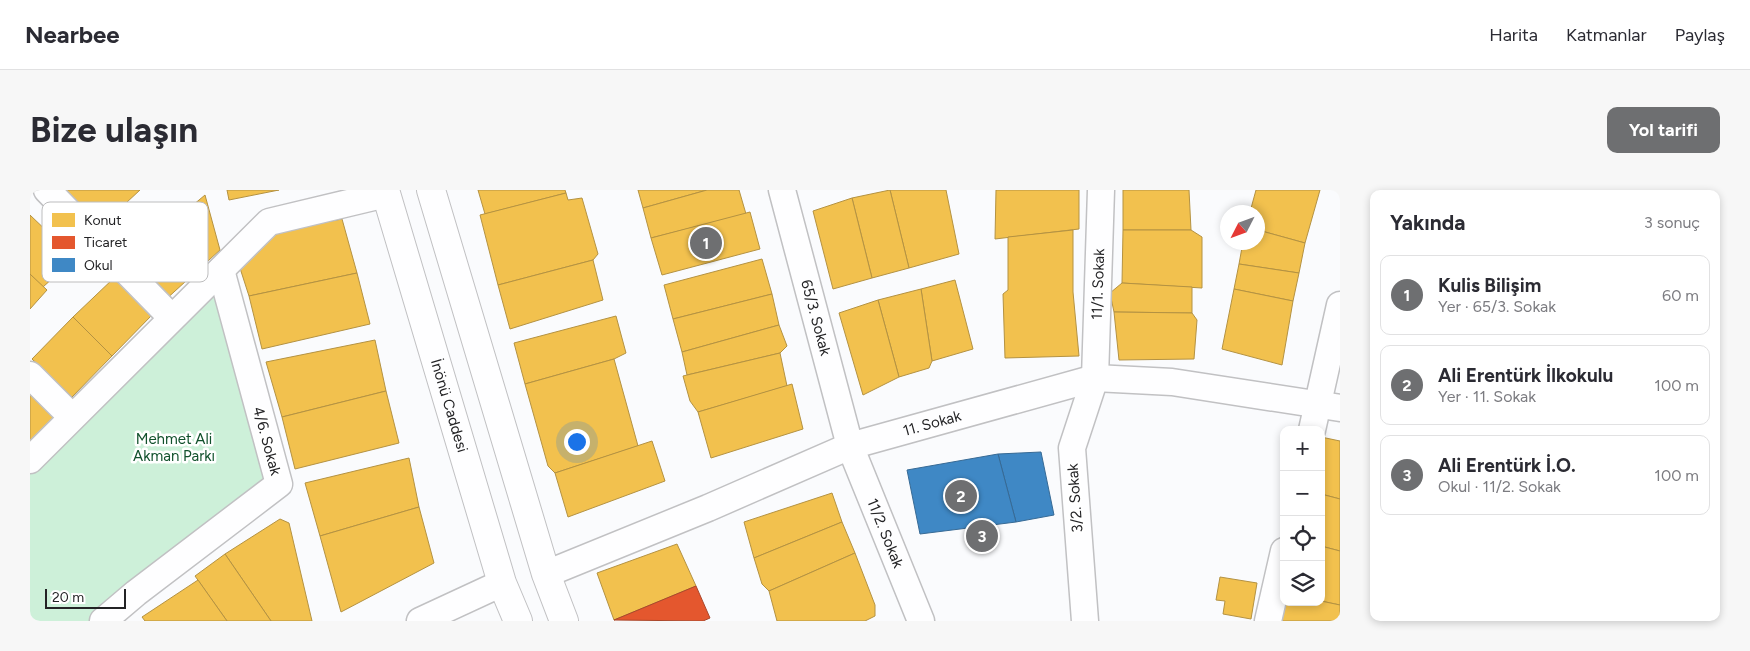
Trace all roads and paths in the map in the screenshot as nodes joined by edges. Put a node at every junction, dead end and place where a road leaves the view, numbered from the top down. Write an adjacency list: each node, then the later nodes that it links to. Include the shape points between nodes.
1 (47, 190): 6 (street)
2 (432, 190): 18 (main road)
3 (1101, 190): 12 (street, 11/1. Sokak)
4 (787, 191): 15 (street, 65/3. Sokak)
5 (386, 192): 7 (street, via 269,222); 19 (main road, İnönü Caddesi)
6 (59, 202)
7 (221, 270): 10 (street); 20 (street, 4/6. Sokak, via 279,484)
8 (137, 282): 10 (street)
9 (1340, 305): 13 (street)
10 (172, 318): 14 (street)
11 (30, 375): 14 (street)
12 (1095, 378): 13 (street, 11. Sokak, via 1172,382); 15 (street, 11. Sokak); 25 (street, 3/2. Sokak, via 1072,448)
13 (1323, 414)
14 (72, 417): 16 (street)
15 (850, 446): 18 (street, 11. Sokak); 24 (street, 11/2. Sokak)
16 (30, 460)
17 (1282, 561): 26 (street)
18 (546, 574): 23 (main road)
19 (502, 583): 21 (street); 22 (main road, İnönü Caddesi)
20 (102, 621)
21 (420, 621)
22 (518, 621)
23 (564, 621)
24 (921, 621)
25 (1085, 621)
26 (1268, 621)

